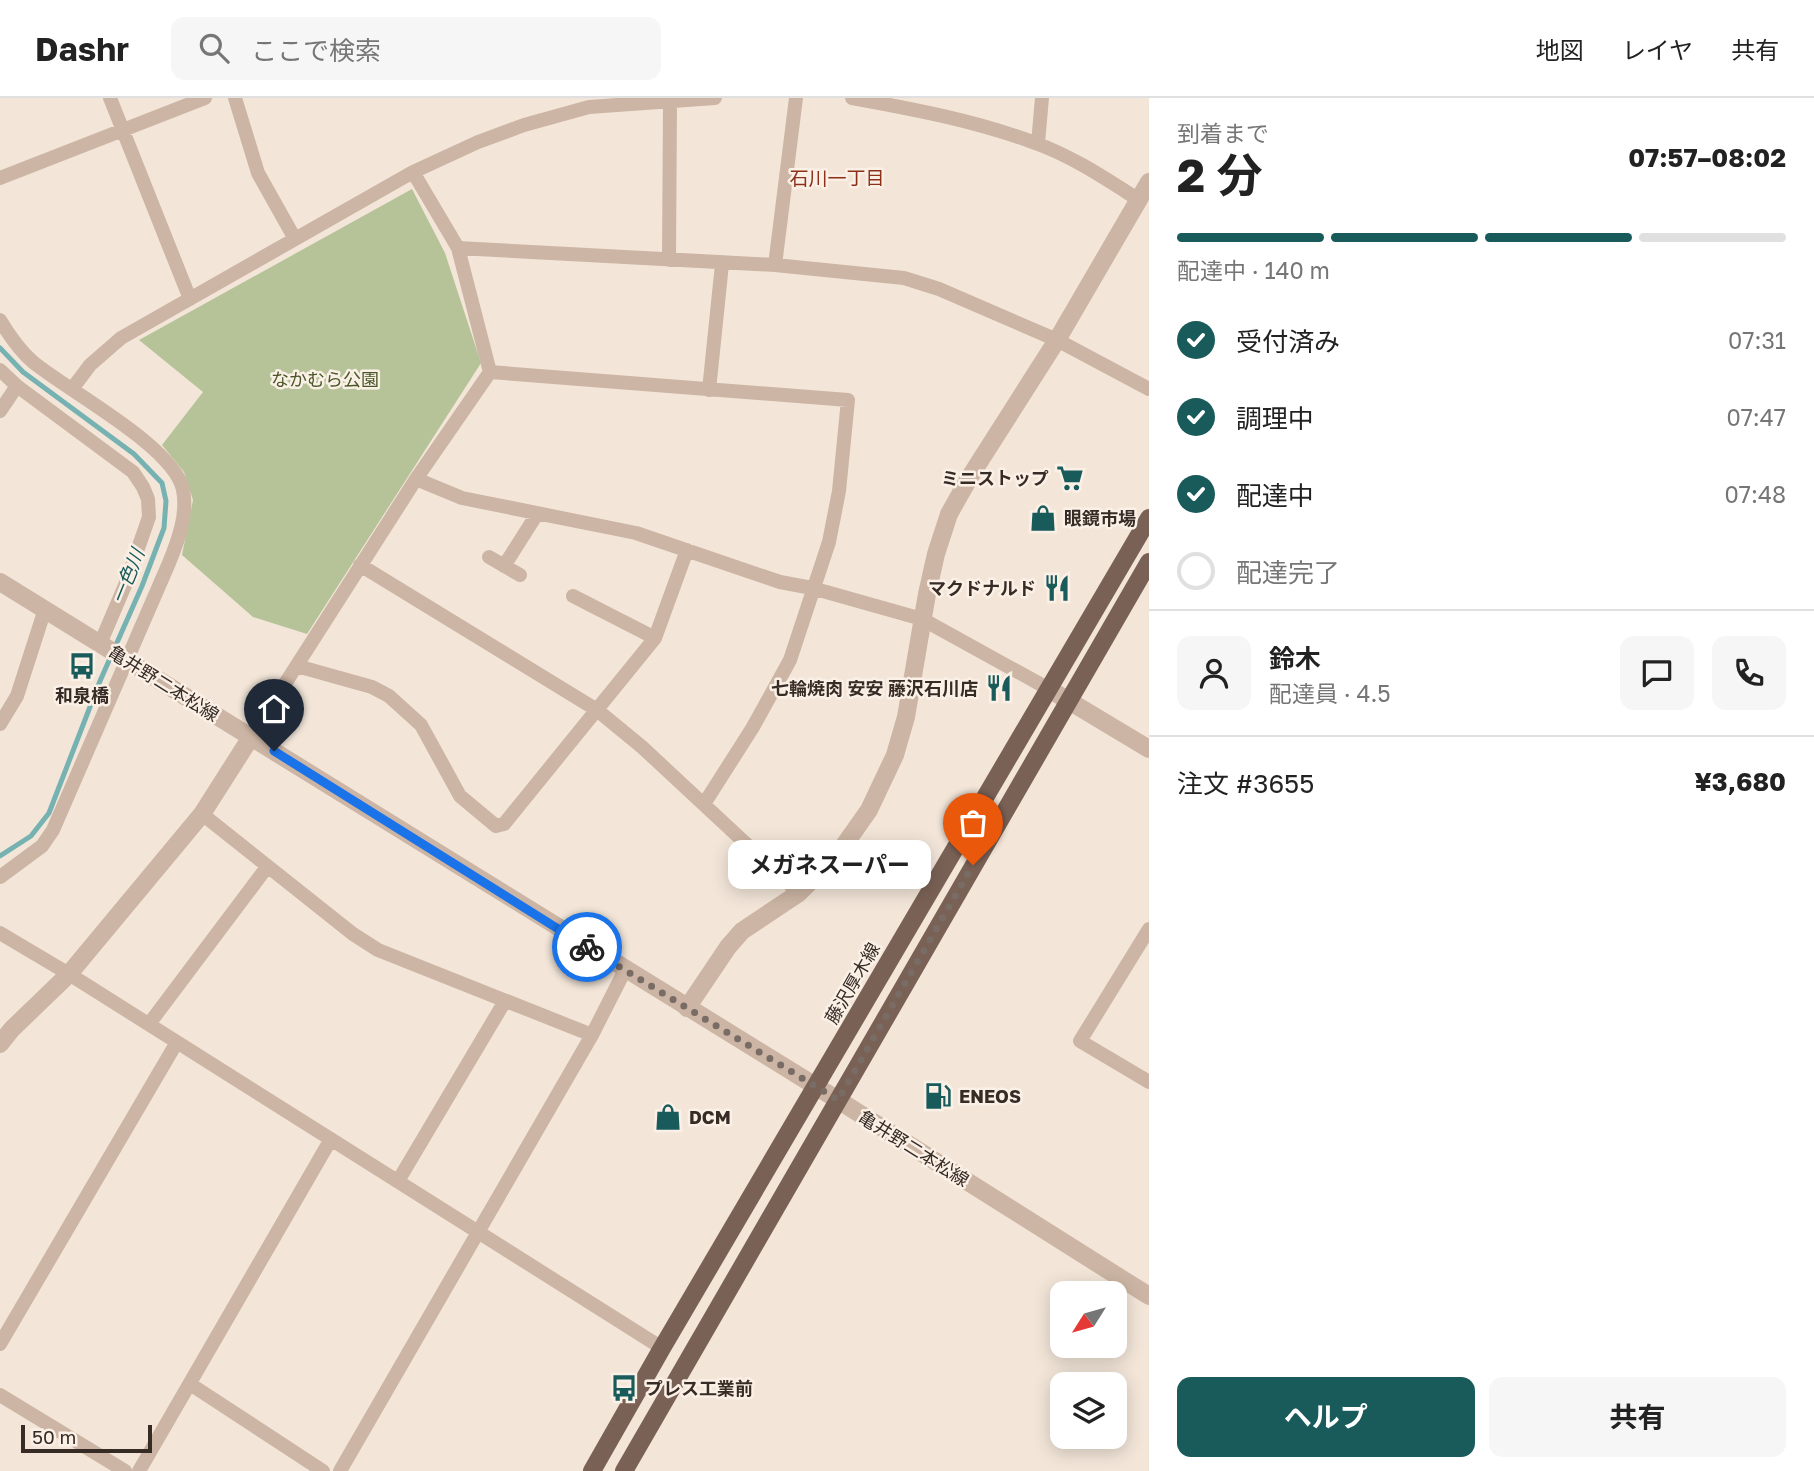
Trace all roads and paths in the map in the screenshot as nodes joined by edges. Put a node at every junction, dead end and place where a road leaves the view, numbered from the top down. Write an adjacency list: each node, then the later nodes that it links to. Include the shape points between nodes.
1 (110, 98): 11 (street)
2 (205, 98): 11 (street)
3 (235, 98): 17 (street, via 258,173)
4 (715, 98): 10 (street)
5 (796, 98): 21 (street)
6 (852, 98): 8 (street)
7 (1042, 98): 12 (street)
8 (879, 101): 12 (street)
9 (587, 103): 10 (street); 13 (street, via 478,142)
10 (670, 103): 19 (street)
11 (123, 130): 14 (street); 22 (street)
12 (1038, 144): 16 (street)
13 (413, 172): 17 (street); 18 (street)
14 (0, 178)
15 (1149, 182): 16 (street)
16 (1139, 200): 24 (street)
17 (295, 239): 22 (street)
18 (458, 248): 19 (street); 26 (street)
19 (669, 260): 20 (street)
20 (722, 264): 21 (street); 30 (street)
21 (775, 265): 24 (street, via 904,278)
22 (190, 299): 28 (street, via 112,345)
23 (0, 320): 28 (street, via 32,361)
24 (1057, 340): 29 (street); 45 (street, via 949,514)
25 (0, 370): 27 (street)
26 (490, 372): 30 (street); 32 (street)
27 (17, 386): 31 (street); 47 (street, via 133,472 148,499 149,517)
28 (72, 389): 47 (street, via 159,453 183,490 179,536)
29 (1149, 389)
30 (709, 390): 42 (street, via 848,400 839,491 829,542)
31 (0, 411)
32 (416, 479): 33 (street, via 462,499); 38 (street)
33 (537, 514): 35 (street, via 636,533); 39 (street)
34 (1149, 518): 49 (main road, 藤沢厚木線)
35 (687, 550): 42 (street, via 780,582); 46 (street)
36 (489, 557): 39 (street)
37 (1149, 562): 50 (main road)
38 (360, 565): 48 (street); 51 (street)
39 (504, 566): 40 (street)
40 (520, 575)
41 (0, 582): 44 (street, 亀井野二本松線)
42 (812, 588): 45 (street); 55 (street, via 790,660)
43 (573, 596): 46 (street)
44 (45, 609): 47 (street, 亀井野二本松線); 52 (street, via 17,696)
45 (922, 619): 49 (street); 59 (street, via 895,755 869,810 838,855)
46 (654, 638): 51 (street)
47 (113, 652): 53 (street, 亀井野二本松線); 58 (street, via 53,830 42,846)
48 (297, 666): 51 (street, via 389,695 421,725 460,796 496,826 504,824); 53 (street)
49 (1049, 689): 50 (street); 71 (main road, 藤沢厚木線)
50 (1068, 700): 54 (street); 72 (main road)
51 (597, 710): 55 (street)
52 (0, 724)
53 (251, 737): 56 (street); 62 (street, 亀井野二本松線)
54 (1149, 749)
55 (704, 804): 59 (street)
56 (202, 814): 57 (street); 63 (street)
57 (267, 867): 64 (street, via 378,950); 66 (street)
58 (0, 877)
59 (799, 893): 65 (street, via 742,931)
60 (1149, 929): 70 (street, via 1080,1041)
61 (0, 933): 63 (street)
62 (625, 970): 65 (street, 亀井野二本松線); 67 (street)
63 (69, 974): 66 (street); 69 (street)
64 (505, 1001): 67 (street); 74 (street)
65 (687, 1008): 71 (street, 亀井野二本松線)
66 (149, 1024): 68 (street)
67 (592, 1035): 75 (street)
68 (177, 1042): 73 (street); 77 (street)
69 (0, 1044)
70 (1149, 1082)
71 (815, 1087): 72 (street, 亀井野二本松線); 78 (main road, 藤沢厚木線)
72 (838, 1100): 76 (street, 亀井野二本松線); 86 (main road)
73 (331, 1139): 74 (street); 79 (street)
74 (398, 1181): 75 (street)
75 (477, 1231): 78 (street); 84 (street)
76 (1149, 1296)
77 (0, 1344)
78 (662, 1348): 85 (main road, 藤沢厚木線)
79 (190, 1384): 82 (street); 83 (street)
80 (0, 1395): 81 (street)
81 (125, 1471)
82 (139, 1471)
83 (323, 1471)
84 (340, 1471)
85 (592, 1471)
86 (624, 1471)

